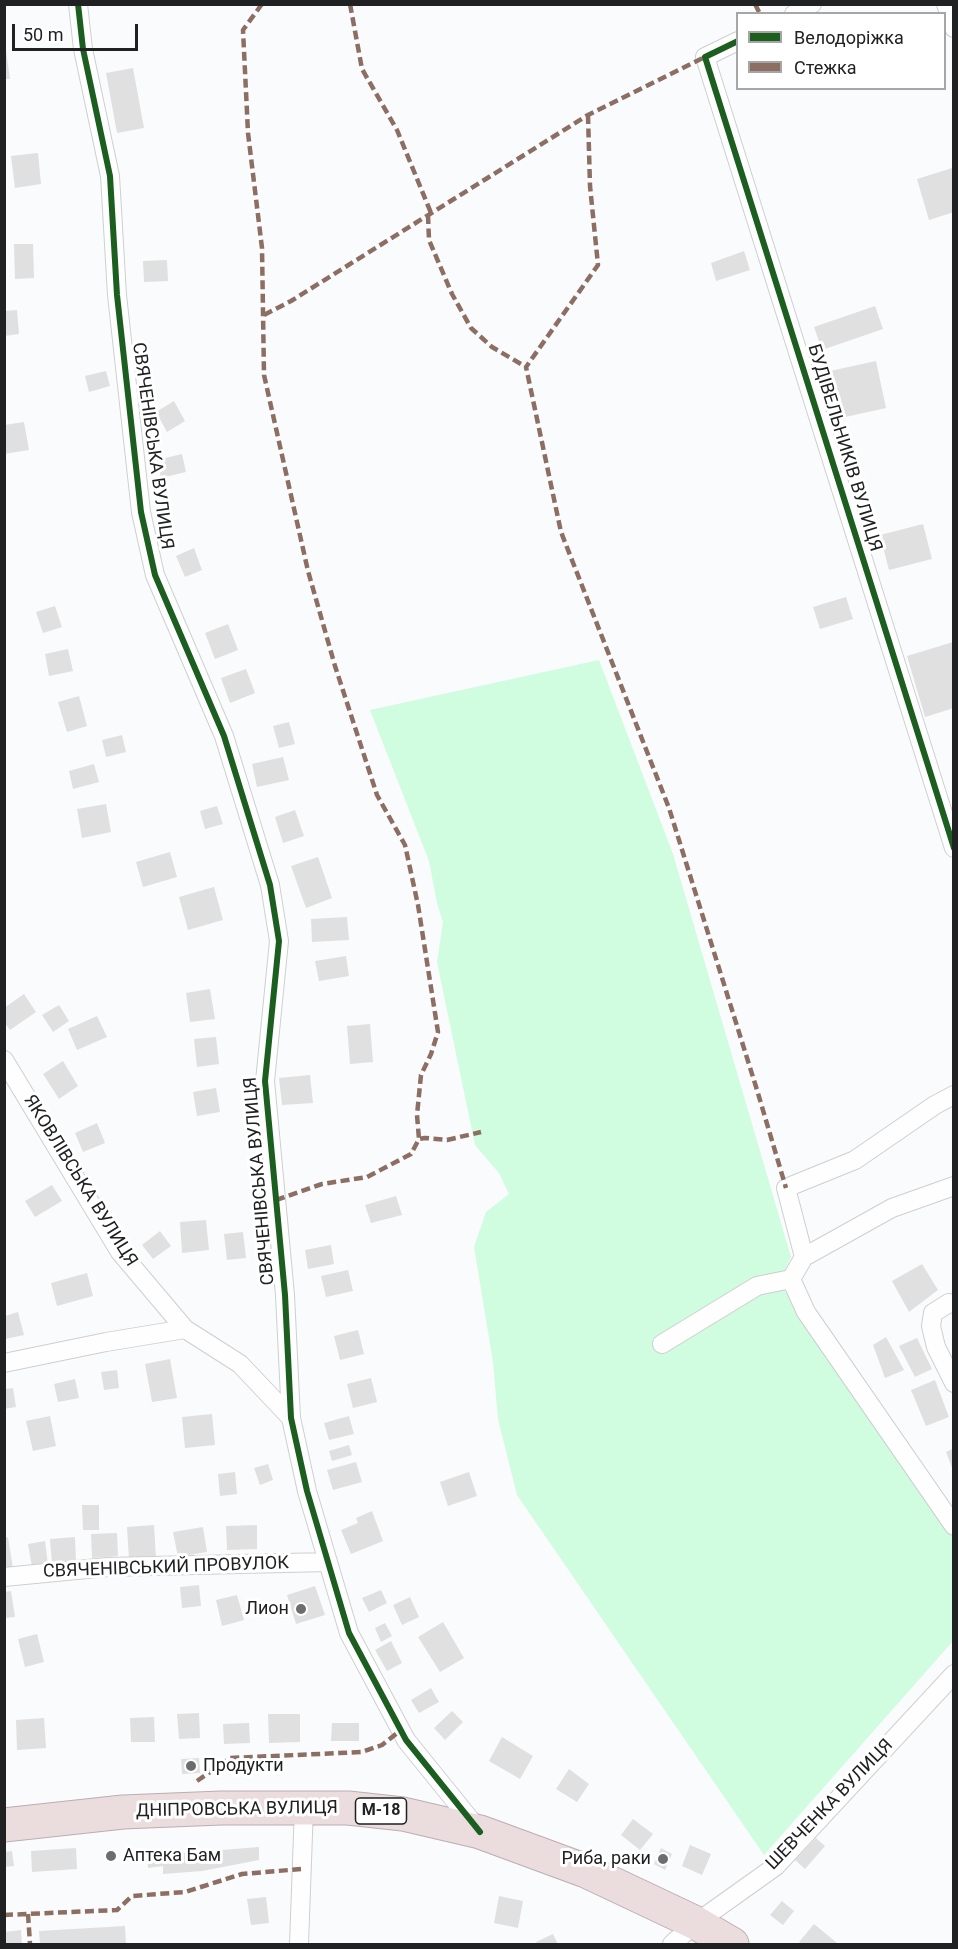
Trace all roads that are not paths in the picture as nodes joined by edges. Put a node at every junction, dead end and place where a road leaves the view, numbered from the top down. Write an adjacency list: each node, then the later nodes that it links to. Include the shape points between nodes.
1 (78, 4): 18 (street, СВЯЧЕНІВСЬКА ВУЛИЦЯ, via 83,50 110,176 117,295 141,512 155,576 224,736 270,885 279,941 265,1081 285,1295)
2 (812, 4): 4 (street)
3 (946, 4): 5 (street)
4 (798, 12)
5 (954, 28)
6 (736, 42): 7 (street, БУДІВЕЛЬНИКІВ ВУЛИЦЯ, via 705,57)
7 (954, 848)
8 (4, 1060): 14 (street, ЯКОВЛІВСЬКА ВУЛИЦЯ, via 120,1251)
9 (954, 1095): 11 (street, via 855,1160 786,1188)
10 (954, 1186): 11 (street, via 892,1208)
11 (804, 1257): 12 (street)
12 (791, 1279): 15 (street, via 757,1286); 19 (street, via 806,1312)
13 (954, 1304): 17 (street, via 933,1313 931,1326 936,1347)
14 (184, 1329): 16 (street); 18 (street, ЯКОВЛІВСЬКА ВУЛИЦЯ, via 240,1364)
15 (662, 1344)
16 (4, 1363)
17 (954, 1383)
18 (291, 1418): 20 (street, СВЯЧЕНІВСЬКА ВУЛИЦЯ)
19 (954, 1526)
20 (328, 1562): 21 (street, СВЯЧЕНІВСЬКИЙ ПРОВУЛОК, via 108,1567); 25 (street, СВЯЧЕНІВСЬКА ВУЛИЦЯ, via 349,1633 406,1740)
21 (4, 1577)
22 (954, 1674): 26 (street, ШЕВЧЕНКА ВУЛИЦЯ, via 776,1866)
23 (304, 1807): 24 (highway, ДНІПРОВСЬКА ВУЛИЦЯ / М-18, via 123,1812); 25 (highway, ДНІПРОВСЬКА ВУЛИЦЯ / М-18, via 403,1814); 27 (street)
24 (4, 1825)
25 (480, 1832): 26 (highway, ДНІПРОВСЬКА ВУЛИЦЯ / М-18, via 586,1871)
26 (696, 1923): 28 (street, ШЕВЧЕНКА ВУЛИЦЯ); 29 (highway, ДНІПРОВСЬКА ВУЛИЦЯ / М-18)
27 (299, 1944)
28 (672, 1944)
29 (732, 1944)

